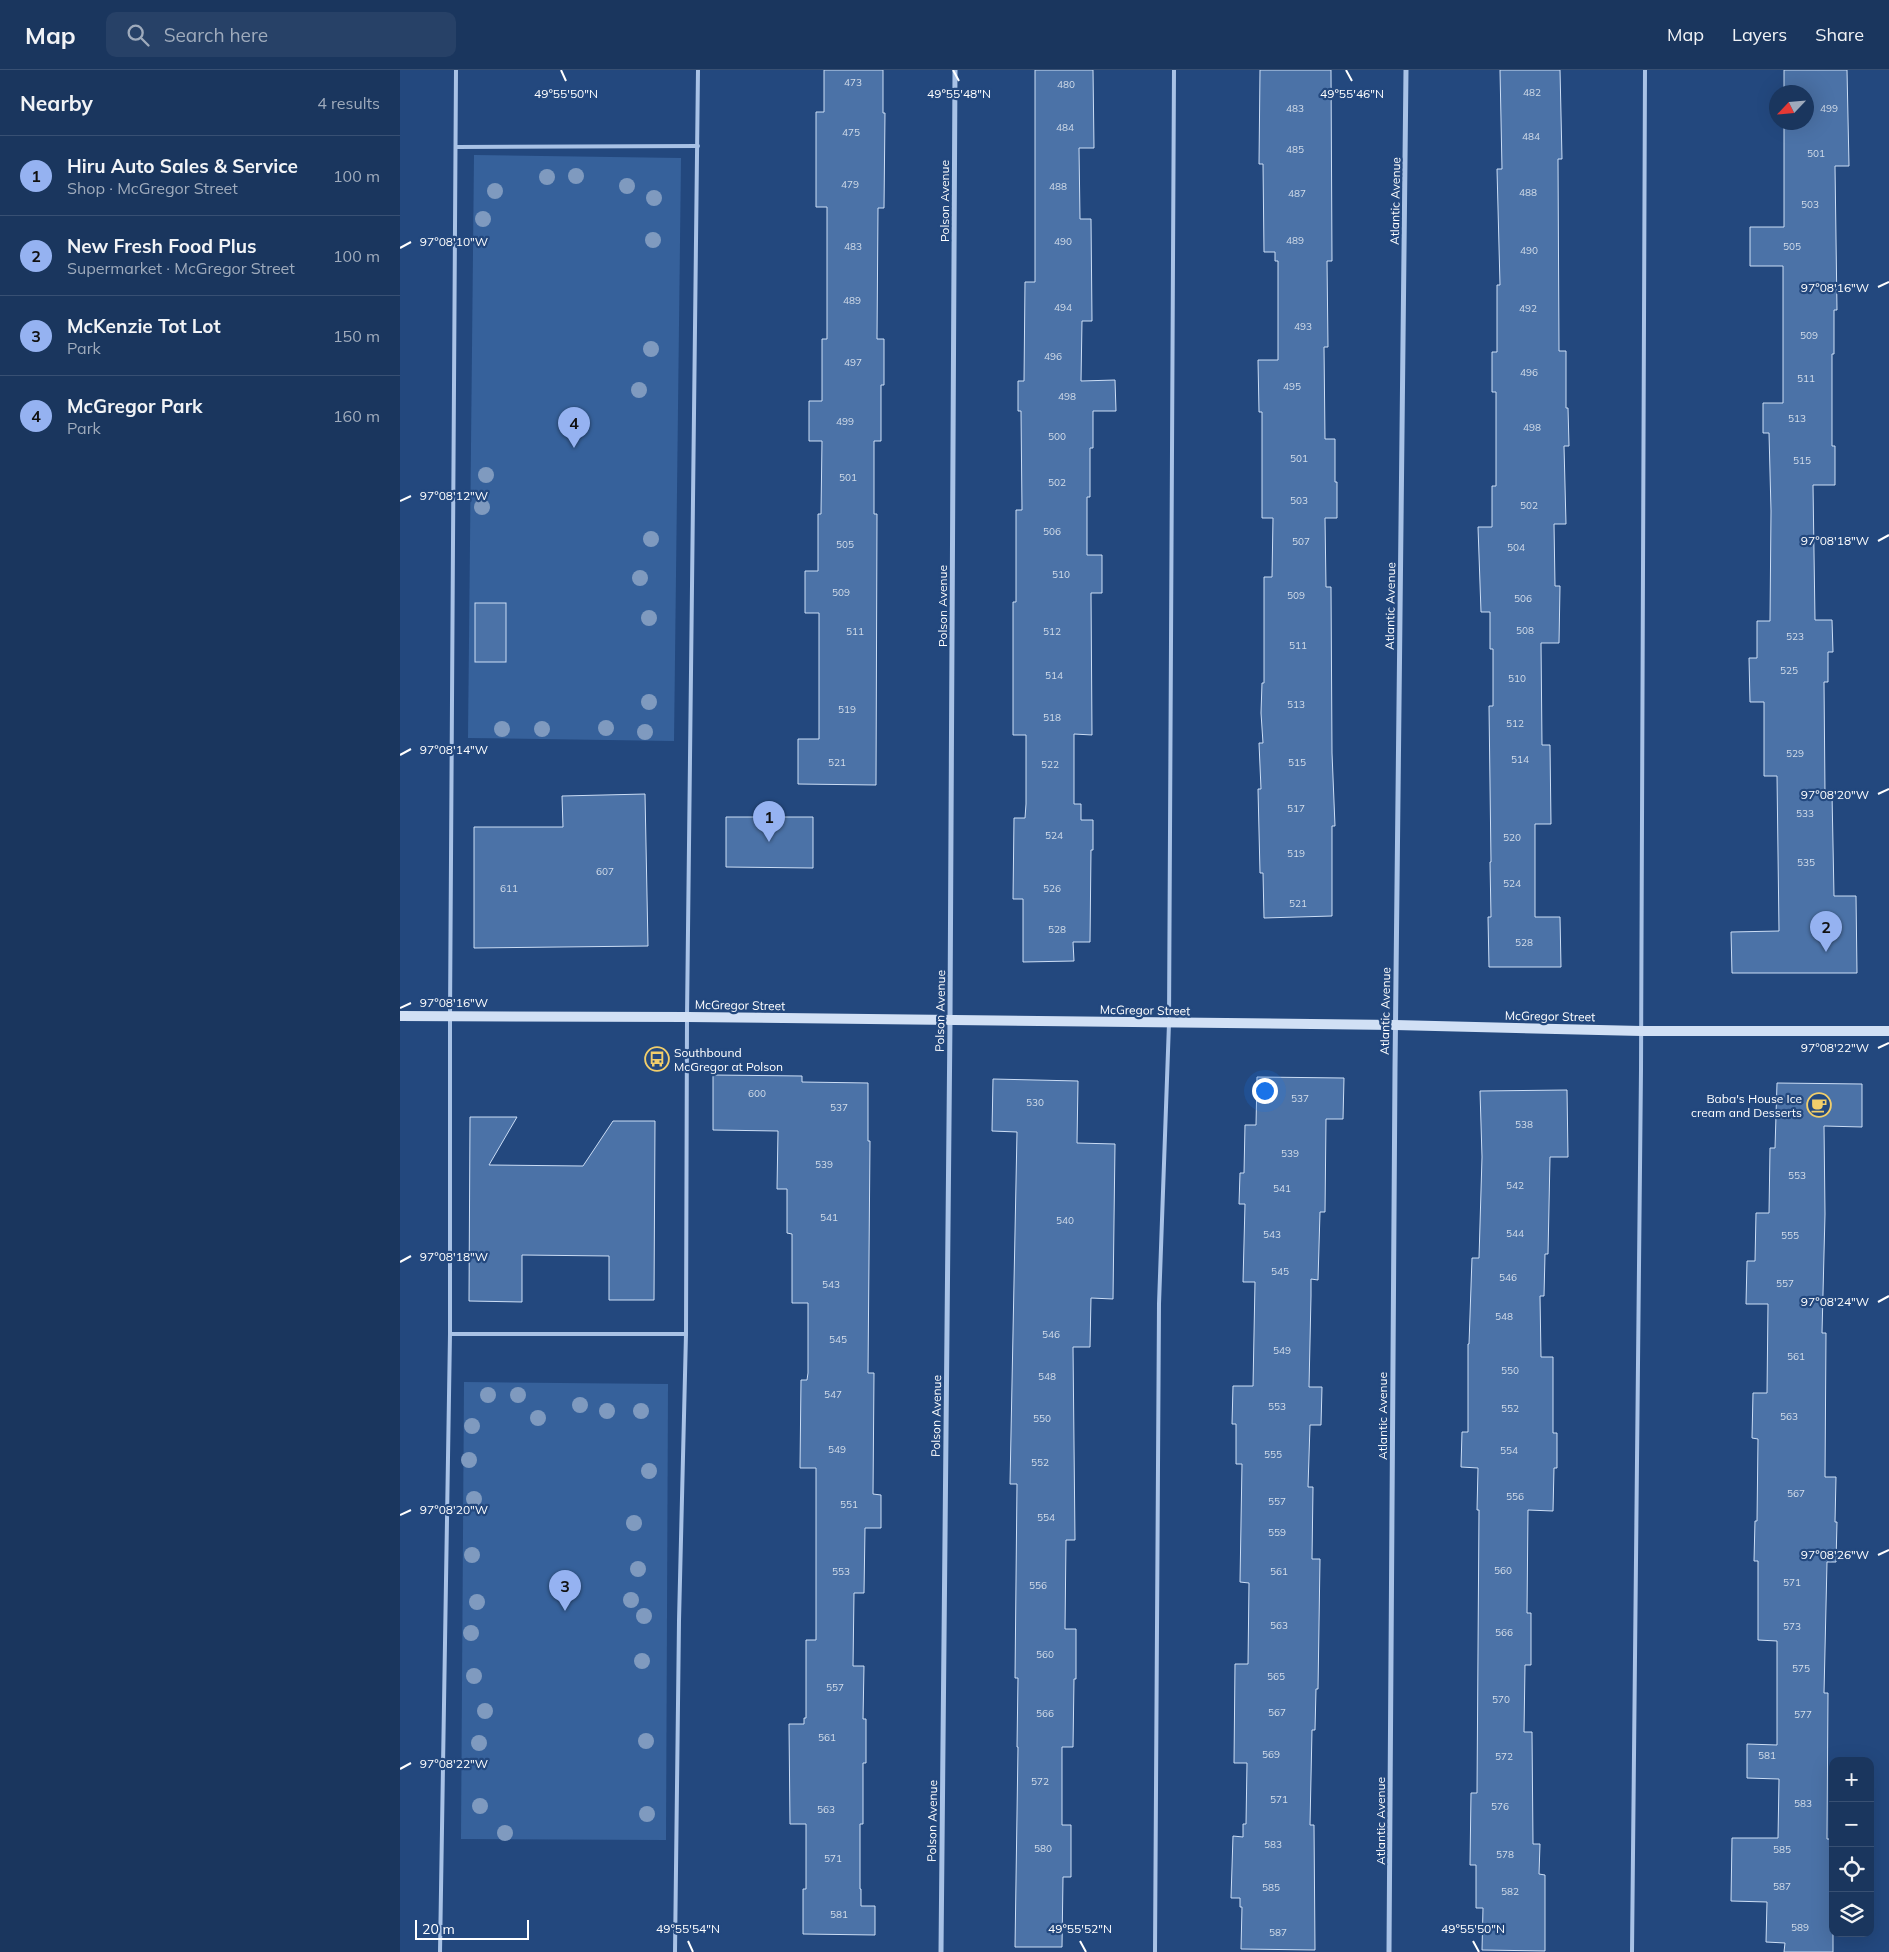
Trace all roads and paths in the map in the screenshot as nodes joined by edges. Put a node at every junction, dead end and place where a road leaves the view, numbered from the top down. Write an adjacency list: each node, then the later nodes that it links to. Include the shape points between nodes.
1 (456, 70): 8 (lane)
2 (698, 70): 7 (lane)
3 (955, 70): 12 (street, Polson Avenue)
4 (1174, 70): 13 (lane)
5 (1406, 70): 14 (street, Atlantic Avenue)
6 (1645, 70): 15 (lane)
7 (698, 146): 8 (lane); 11 (lane)
8 (457, 147): 10 (lane)
9 (400, 1016): 10 (main road, McGregor Street)
10 (450, 1016): 11 (main road, McGregor Street); 17 (lane)
11 (687, 1017): 12 (main road, McGregor Street); 18 (lane)
12 (950, 1020): 13 (main road, McGregor Street); 21 (street, Polson Avenue)
13 (1168, 1023): 14 (main road, McGregor Street); 22 (lane, via 1159,1304)
14 (1395, 1025): 15 (main road, McGregor Street); 23 (street, Atlantic Avenue)
15 (1641, 1031): 16 (main road, McGregor Street); 24 (lane)
16 (1889, 1031)
17 (450, 1334): 18 (lane); 19 (lane)
18 (686, 1334): 20 (lane)
19 (440, 1952)
20 (675, 1952)
21 (941, 1952)
22 (1155, 1952)
23 (1389, 1952)
24 (1632, 1952)

